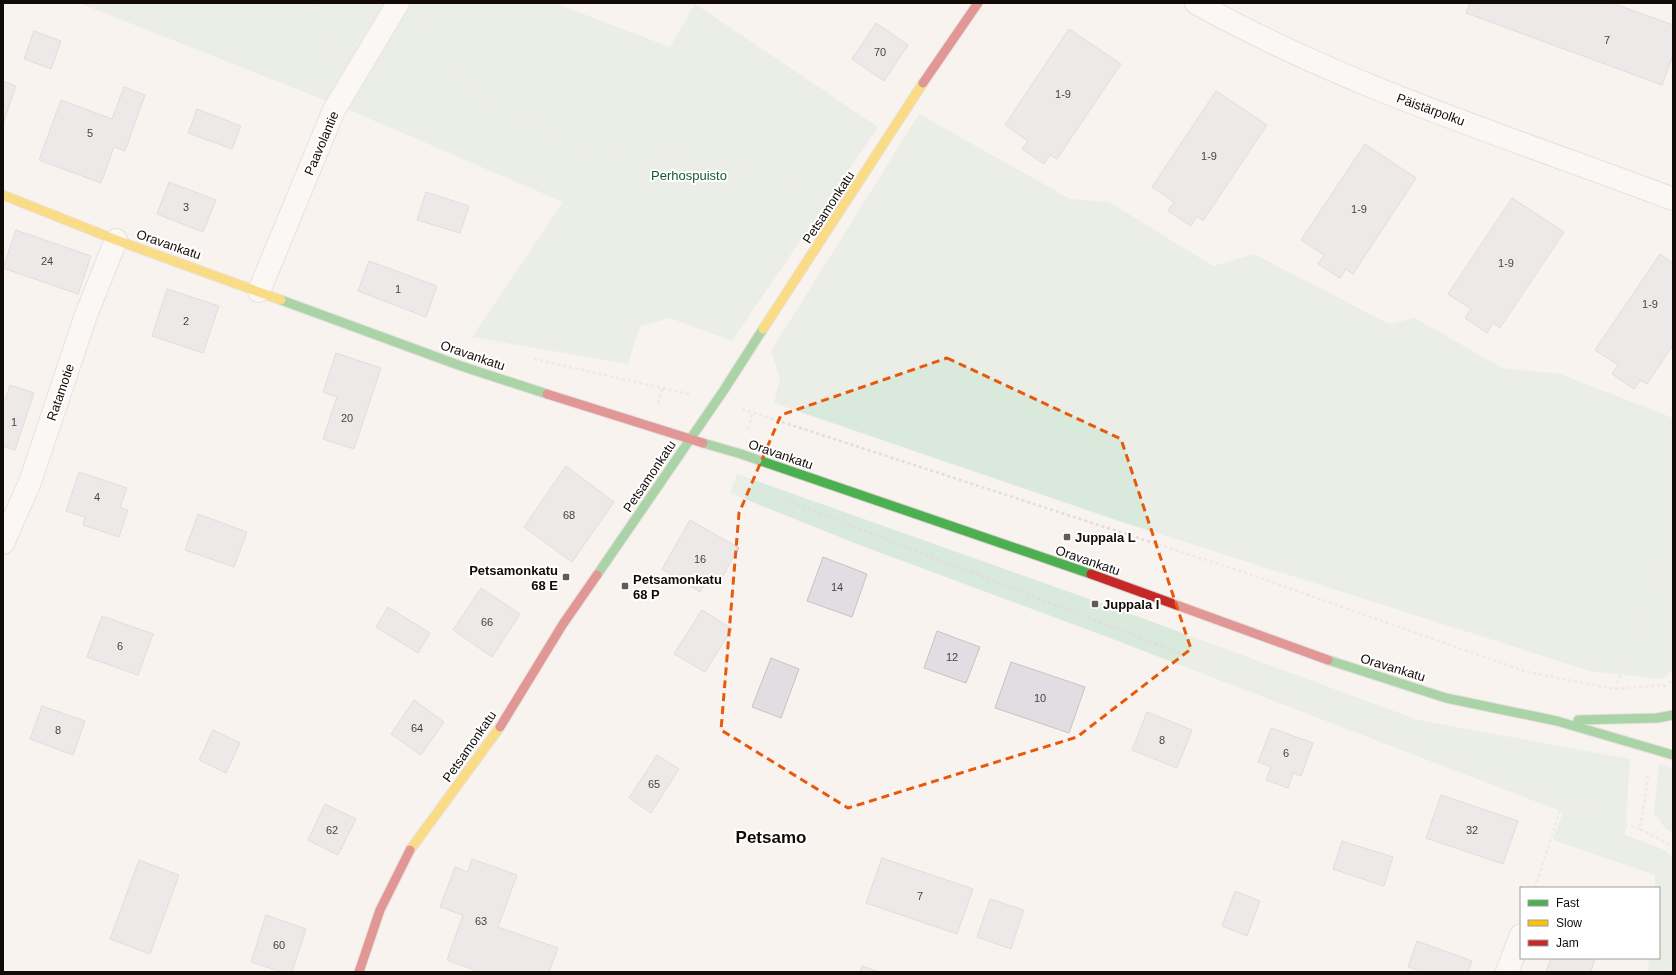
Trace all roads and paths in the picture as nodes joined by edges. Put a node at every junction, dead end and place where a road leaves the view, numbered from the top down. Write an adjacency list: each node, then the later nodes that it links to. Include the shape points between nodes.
1 (316, 3): 6 (path)
2 (398, 3): 11 (street, Paavolantie, via 334,110)
3 (978, 3): 9 (street, Petsamonkatu, via 907,107)
4 (1196, 3): 8 (street, Päistärpolku, via 1290,52 1367,86)
5 (420, 16): 9 (path, via 463,81 482,100 551,129 589,160 604,160 628,144 642,145)
6 (331, 70)
7 (3, 195): 10 (street, Oravankatu)
8 (1673, 199)
9 (847, 202): 13 (street, Petsamonkatu)
10 (116, 240): 11 (street, Oravankatu); 17 (street, Ratamotie, via 86,315 30,482)
11 (259, 290): 14 (street, Oravankatu, via 461,366)
12 (526, 358): 13 (path)
13 (716, 400): 14 (street, Petsamonkatu); 19 (path, via 1243,572 1528,672)
14 (690, 438): 21 (street, Oravankatu, via 1110,581 1351,668 1446,698); 27 (street, Petsamonkatu, via 563,624 495,735 406,855 380,910)
15 (776, 496): 23 (path)
16 (1673, 530): 19 (path)
17 (3, 543)
18 (1665, 685): 19 (path)
19 (1614, 689)
20 (1673, 715): 21 (street, Oravankatu, via 1657,718)
21 (1557, 721): 22 (street, Oravankatu)
22 (1673, 755)
23 (1562, 802): 24 (path); 25 (path)
24 (1640, 829)
25 (1535, 887)
26 (1520, 939): 28 (street)
27 (359, 972)
28 (1507, 972)

